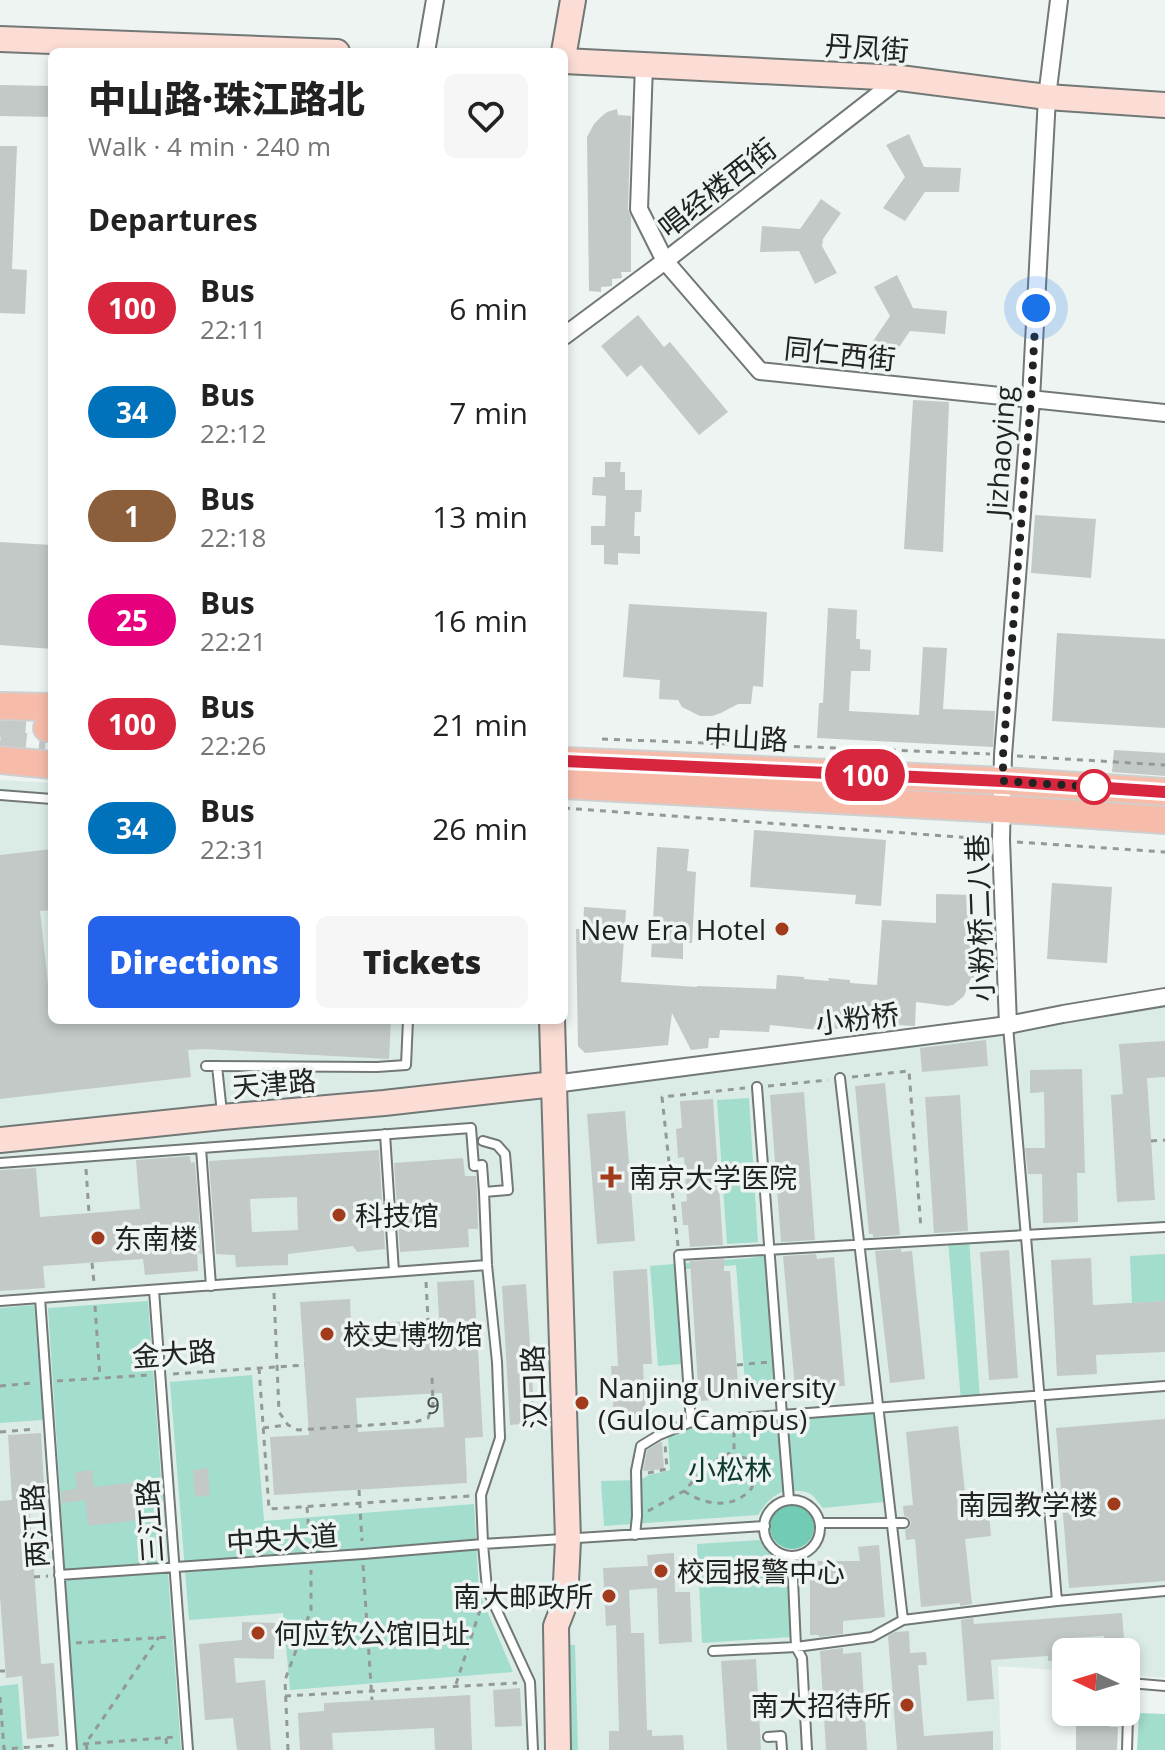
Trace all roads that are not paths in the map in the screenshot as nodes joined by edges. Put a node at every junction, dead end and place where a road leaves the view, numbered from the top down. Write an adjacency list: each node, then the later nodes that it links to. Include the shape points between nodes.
1 (435, 0): 6 (street)
2 (573, 0): 7 (street)
3 (1059, 0): 11 (street, Jizhaoying)
4 (0, 39): 5 (street)
5 (233, 48)
6 (427, 48)
7 (565, 48)
8 (568, 61): 9 (street, 丹凤街)
9 (644, 65): 10 (street, 丹凤街); 13 (street, 同仁西街, via 639,209)
10 (900, 78): 11 (street, 丹凤街); 13 (street, 唱经楼西街)
11 (1047, 97): 12 (street, 丹凤街); 15 (street, Jizhaoying)
12 (1165, 105)
13 (665, 261): 14 (street, 唱经楼西街); 15 (street, 同仁西街, via 760,371)
14 (568, 333)
15 (1031, 399): 16 (street, 同仁西街); 22 (street, Jizhaoying)
16 (1165, 413)
17 (0, 706): 18 (lane)
18 (48, 736)
19 (48, 738): 20 (main road)
20 (0, 760)
21 (568, 761): 22 (lane)
22 (1003, 781): 24 (main road); 27 (street, Jizhaoying)
23 (568, 785): 27 (main road)
24 (1165, 792)
25 (0, 795): 26 (lane)
26 (48, 799)
27 (1011, 809): 28 (main road); 32 (street, 小粉桥二八巷, via 1001,840)
28 (1165, 820)
29 (1165, 997): 32 (street, 小粉桥)
30 (408, 1024): 34 (lane, via 406,1065)
31 (552, 1024): 36 (street, 汉口路)
32 (1008, 1025): 36 (street, 小粉桥); 46 (lane)
33 (206, 1066): 34 (lane)
34 (217, 1066): 38 (lane)
35 (840, 1078): 47 (lane)
36 (554, 1084): 38 (street, 天津路); 66 (street, 汉口路)
37 (757, 1087): 48 (lane)
38 (222, 1117): 40 (street, 天津路)
39 (385, 1134): 42 (lane); 44 (lane, via 471,1128 474,1166 482,1165); 50 (lane)
40 (0, 1140)
41 (483, 1141): 44 (lane, via 505,1154 508,1190)
42 (201, 1148): 43 (lane); 51 (lane)
43 (0, 1163)
44 (484, 1192): 49 (lane)
45 (1165, 1227): 46 (lane)
46 (1027, 1235): 47 (lane); 56 (lane)
47 (860, 1245): 48 (lane); 57 (lane)
48 (770, 1250): 58 (lane); 59 (lane, via 679,1255)
49 (487, 1265): 50 (lane); 67 (lane, via 500,1438 481,1495)
50 (394, 1272): 51 (lane)
51 (211, 1286): 52 (lane)
52 (154, 1290): 53 (lane); 69 (lane, 三江路)
53 (40, 1298): 54 (lane); 70 (lane, 两江路)
54 (0, 1301)
55 (1165, 1386): 56 (lane)
56 (1038, 1396): 57 (lane); 72 (lane)
57 (878, 1408): 58 (lane); 63 (lane)
58 (782, 1415): 59 (lane); 60 (lane)
59 (691, 1422): 65 (lane, via 641,1446)
60 (789, 1500): 61 (lane, via 810,1506); 64 (lane, via 771,1509)
61 (820, 1523): 63 (lane); 68 (lane, via 814,1545)
62 (904, 1523): 63 (lane)
63 (893, 1524): 73 (lane)
64 (765, 1526): 65 (lane, 中央大道); 68 (lane, via 770,1545)
65 (635, 1535): 66 (lane, 中央大道)
66 (568, 1540): 67 (lane, 中央大道); 81 (street, 汉口路, via 565,1603 556,1626)
67 (483, 1544): 69 (lane, 中央大道); 80 (lane, via 487,1589 530,1682)
68 (792, 1557): 74 (lane)
69 (175, 1568): 70 (lane, 中央大道); 79 (lane, 三江路)
70 (59, 1575): 78 (lane, 两江路)
71 (1165, 1591): 72 (lane)
72 (1057, 1601): 73 (lane)
73 (903, 1620): 74 (lane, via 872,1637)
74 (796, 1647): 75 (lane); 83 (lane, via 802,1658)
75 (713, 1651)
76 (1165, 1686): 84 (lane, via 1129,1683)
77 (768, 1737): 82 (lane, via 781,1736)
78 (72, 1750)
79 (188, 1750)
80 (533, 1750)
81 (558, 1750)
82 (782, 1750)
83 (807, 1750)
84 (1127, 1750)

